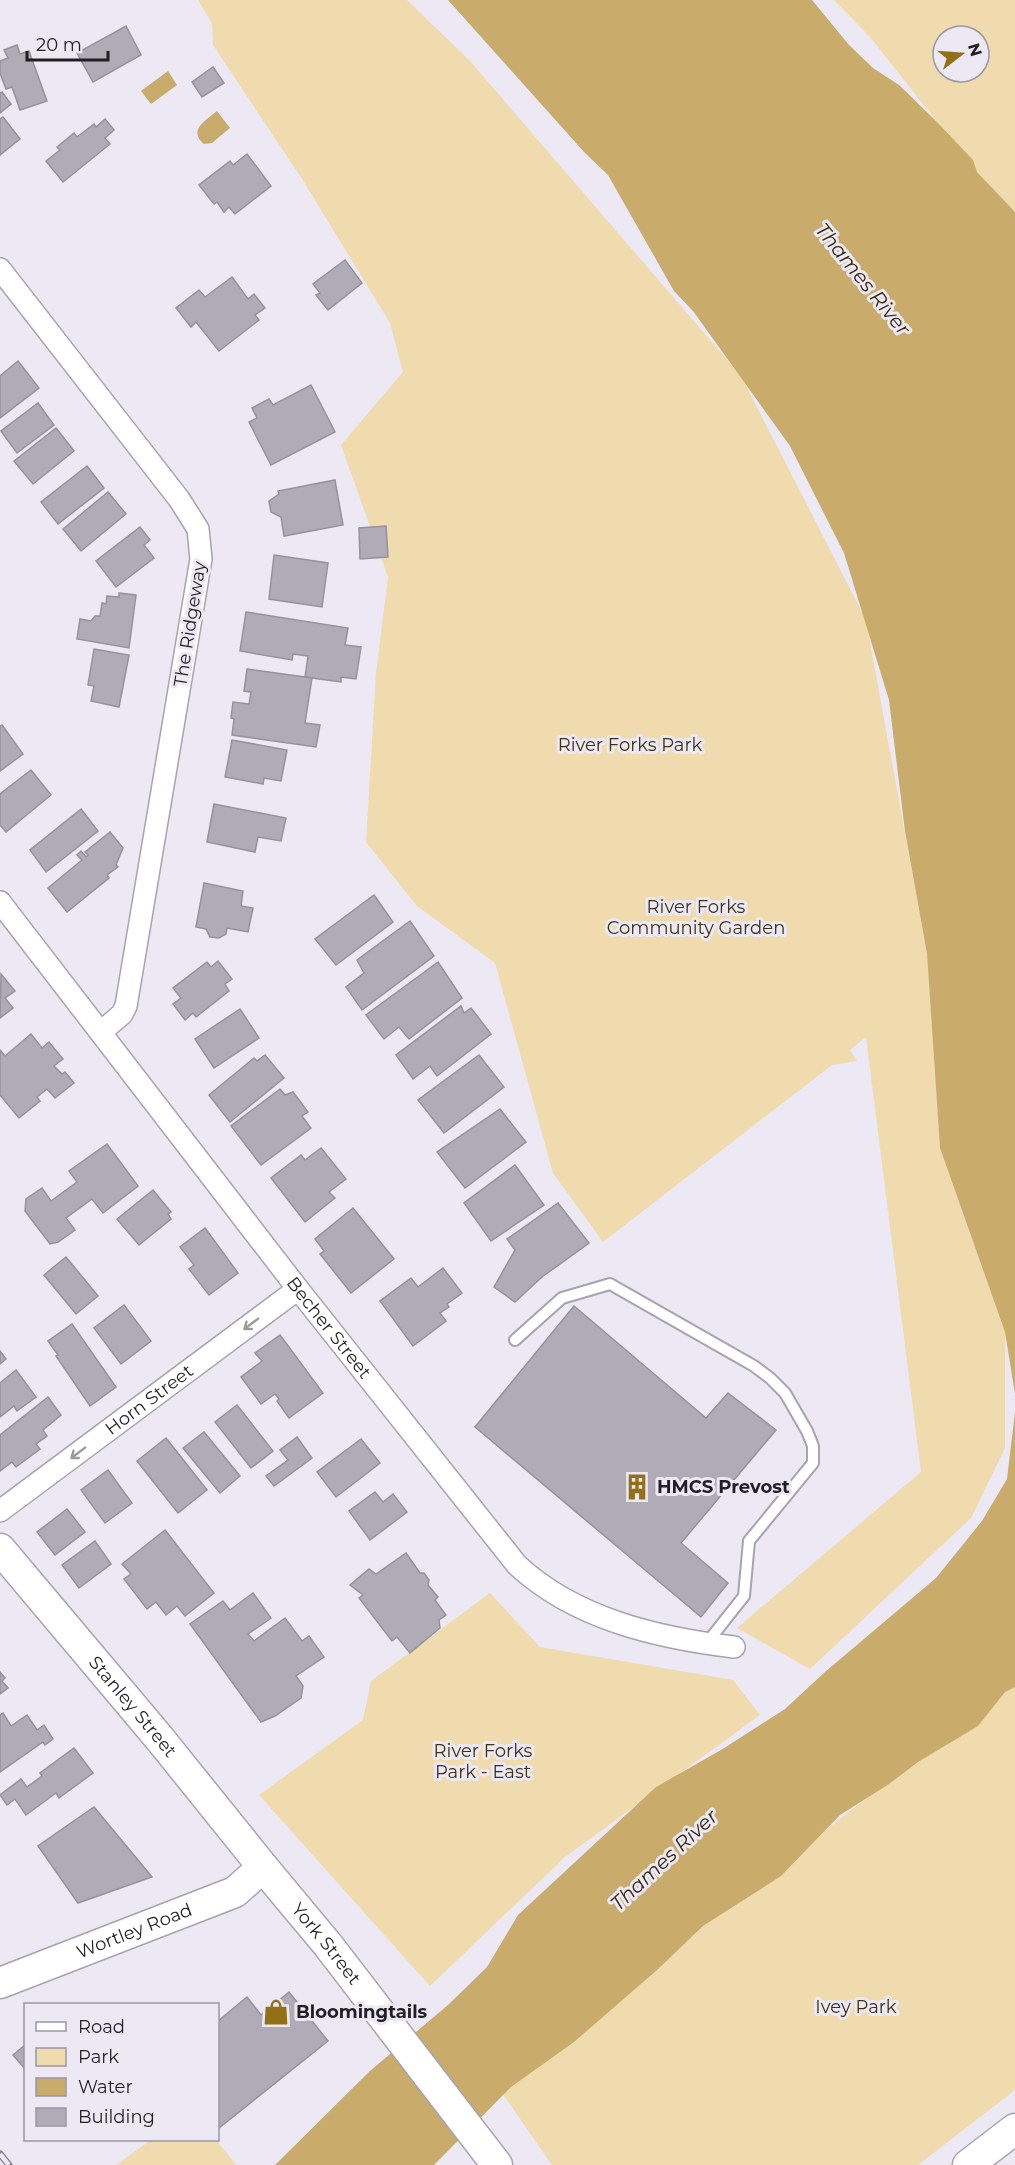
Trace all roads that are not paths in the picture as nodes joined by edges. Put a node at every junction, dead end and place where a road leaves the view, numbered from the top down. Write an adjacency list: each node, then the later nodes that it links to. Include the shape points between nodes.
1 (0, 268): 3 (street, The Ridgeway, via 198,529 201,559 126,1006)
2 (0, 902): 3 (street, Becher Street)
3 (101, 1032): 4 (street, Becher Street)
4 (298, 1289): 6 (street, Horn Street, one-way to 6); 8 (street, Becher Street, via 503,1550 531,1578 595,1615)
5 (515, 1340): 8 (lane, via 562,1298 610,1284 754,1366 785,1393 813,1446 813,1463 749,1541 744,1596)
6 (0, 1511)
7 (0, 1549): 10 (main road, Stanley Street)
8 (705, 1644): 9 (street, Becher Street)
9 (734, 1647)
10 (262, 1867): 11 (main road, Wortley Road, via 235,1892); 13 (main road, York Street, via 328,1945)
11 (0, 1983)
12 (1015, 2128): 14 (main road)
13 (493, 2159)
14 (968, 2165)

